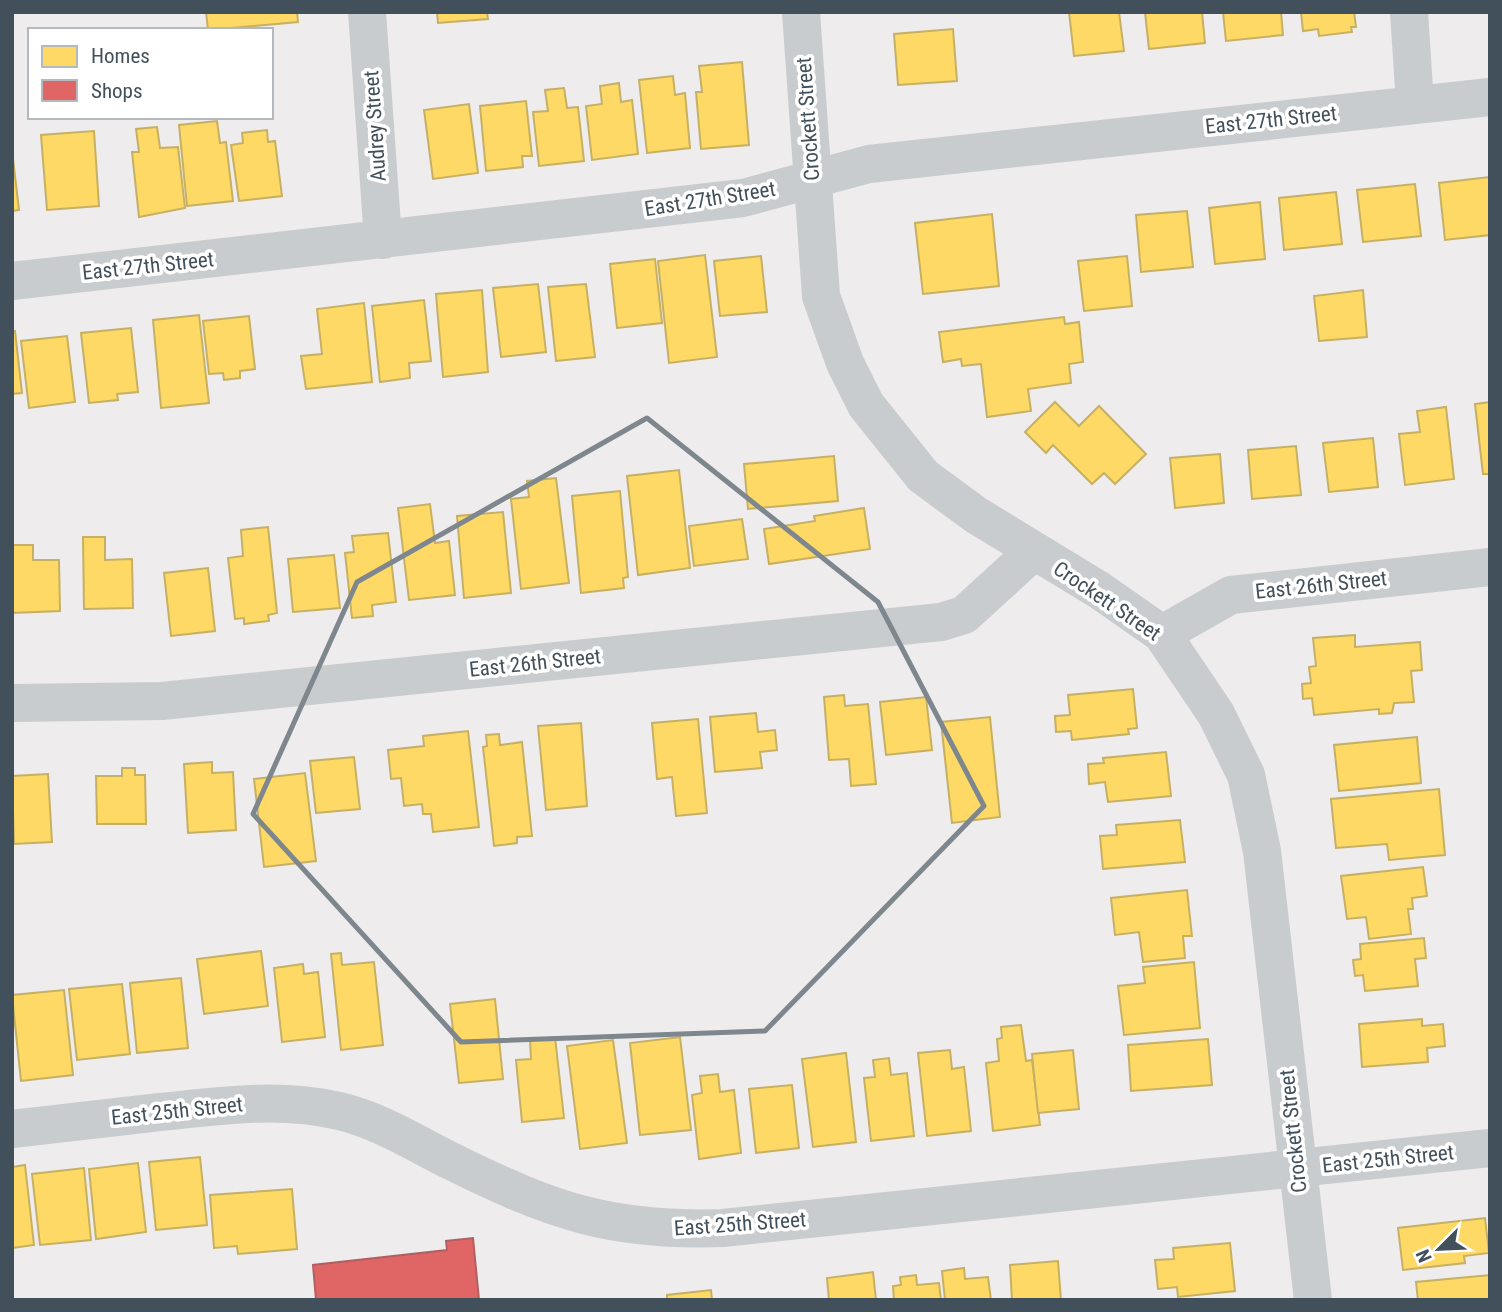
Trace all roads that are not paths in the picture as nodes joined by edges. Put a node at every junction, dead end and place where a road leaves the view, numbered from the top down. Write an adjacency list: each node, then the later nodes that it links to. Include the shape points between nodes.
1 (367, 12): 7 (street, Audrey Street)
2 (802, 12): 6 (street, Crockett Street)
3 (1409, 12): 5 (street)
4 (1490, 97): 5 (street, East 27th Street)
5 (1415, 104): 6 (street, East 27th Street, via 869,164)
6 (812, 181): 7 (street, East 27th Street, via 743,198); 9 (street, Crockett Street, via 821,296 866,405 923,476)
7 (383, 240): 8 (street, East 27th Street)
8 (12, 281)
9 (1033, 552): 11 (street, Crockett Street); 12 (street, East 26th Street, via 964,615 941,622 162,701)
10 (1490, 567): 11 (street, East 26th Street, via 1231,595)
11 (1162, 634): 15 (street, Crockett Street, via 1196,679 1246,775 1262,851)
12 (12, 703)
13 (12, 1129): 15 (street, East 25th Street, via 237,1104 309,1105 342,1111 377,1125 526,1198 646,1228 682,1230)
14 (1490, 1148): 15 (street, East 25th Street)
15 (1297, 1168): 16 (street, Crockett Street)
16 (1312, 1300)

